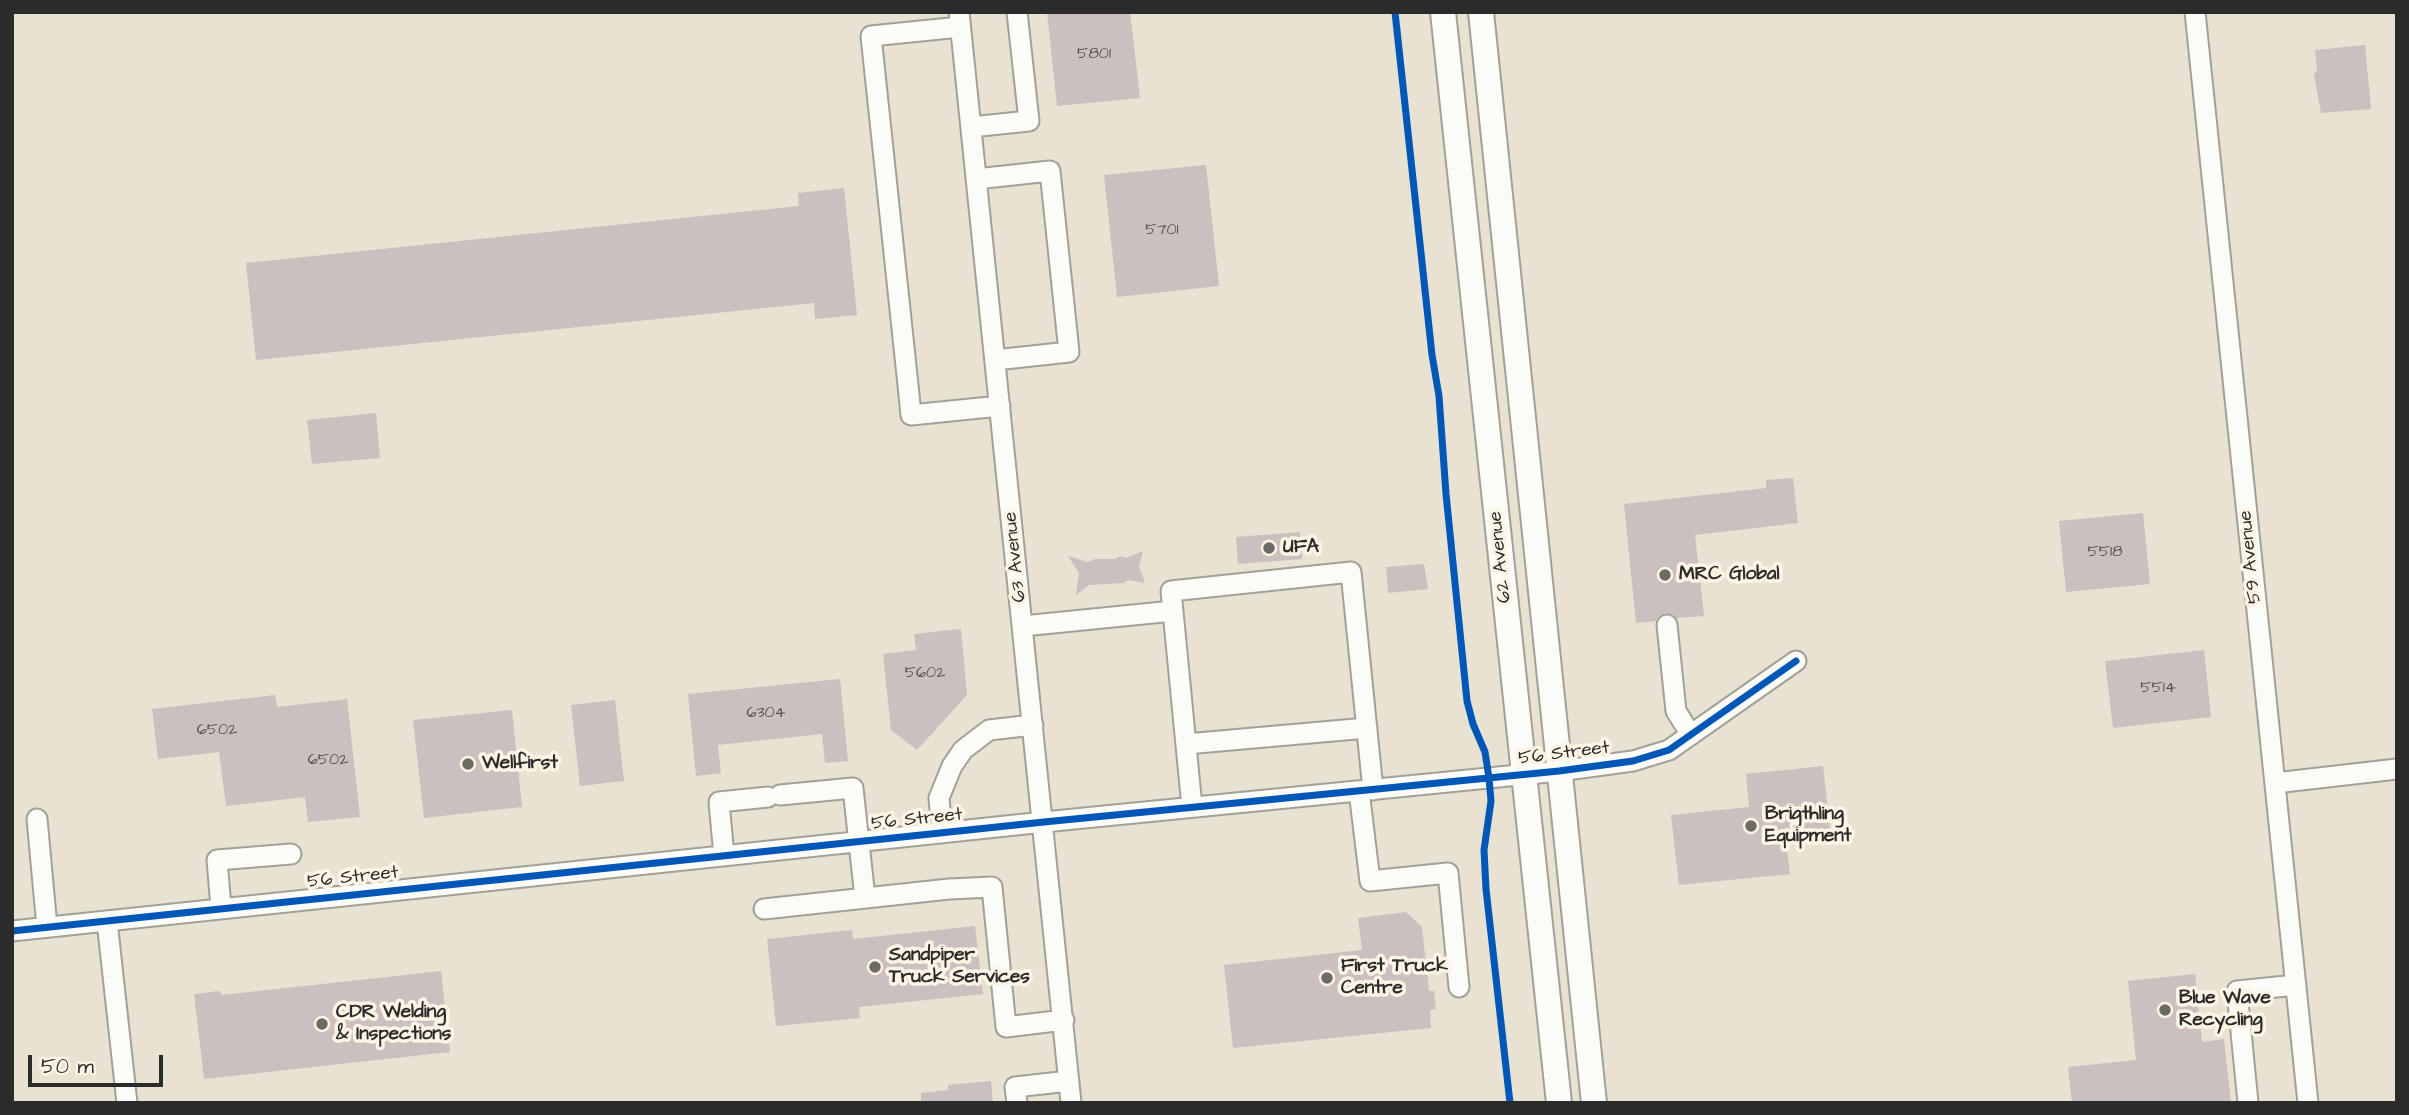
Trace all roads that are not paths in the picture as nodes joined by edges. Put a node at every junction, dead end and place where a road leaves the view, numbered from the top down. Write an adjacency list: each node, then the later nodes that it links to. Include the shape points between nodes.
1 (1017, 12): 6 (street, via 1029,121)
2 (1443, 12): 20 (main road, 62 Avenue)
3 (1480, 12): 19 (main road, 62 Avenue)
4 (2195, 12): 21 (street, 59 Avenue)
5 (959, 20): 6 (street, 63 Avenue); 9 (street, via 871,36 911,415)
6 (971, 127): 7 (street, 63 Avenue)
7 (976, 179): 8 (street, 63 Avenue); 8 (street, via 1050,171 1069,352)
8 (995, 360): 9 (street, 63 Avenue)
9 (1000, 406): 12 (street, 63 Avenue)
10 (1173, 611): 12 (street); 15 (street, via 1171,591 1351,572); 17 (street)
11 (1667, 625): 16 (street, via 1676,711)
12 (1023, 626): 14 (street, 63 Avenue)
13 (1796, 661): 16 (street, 56 Street)
14 (1033, 725): 25 (street, 63 Avenue); 26 (street, via 989,730 963,750 939,798)
15 (1367, 728): 17 (street); 22 (street)
16 (1691, 735): 19 (street, 56 Street, via 1669,750 1633,761)
17 (1185, 744): 23 (street)
18 (2397, 769): 21 (street)
19 (1559, 771): 20 (street, 56 Street); 44 (main road, 62 Avenue)
20 (1524, 774): 22 (street, 56 Street); 43 (main road, 62 Avenue)
21 (2275, 783): 36 (street, 59 Avenue)
22 (1366, 790): 23 (street, 56 Street); 37 (street, via 1370,881 1448,873)
23 (1192, 807): 25 (street, 56 Street)
24 (37, 819): 34 (street)
25 (1044, 822): 26 (street, 56 Street); 38 (street, 63 Avenue)
26 (942, 833): 27 (street, 56 Street)
27 (859, 842): 29 (street, 56 Street); 29 (street, via 853,788 774,796 719,802); 30 (street)
28 (291, 854): 31 (street, via 217,860)
29 (724, 856): 31 (street, 56 Street)
30 (865, 898): 32 (street); 38 (street, via 992,887 1006,1027)
31 (221, 907): 33 (street, 56 Street)
32 (764, 909)
33 (107, 921): 34 (street, 56 Street); 40 (street)
34 (47, 927): 35 (street, 56 Street)
35 (12, 931)
36 (2296, 985): 45 (street, via 2237,991); 46 (street, 59 Avenue)
37 (1460, 987)
38 (1064, 1020): 39 (street, 63 Avenue)
39 (1069, 1081): 41 (street, via 1015,1087); 42 (street, 63 Avenue)
40 (127, 1103)
41 (1017, 1103)
42 (1071, 1103)
43 (1559, 1103)
44 (1594, 1103)
45 (2248, 1103)
46 (2308, 1103)

